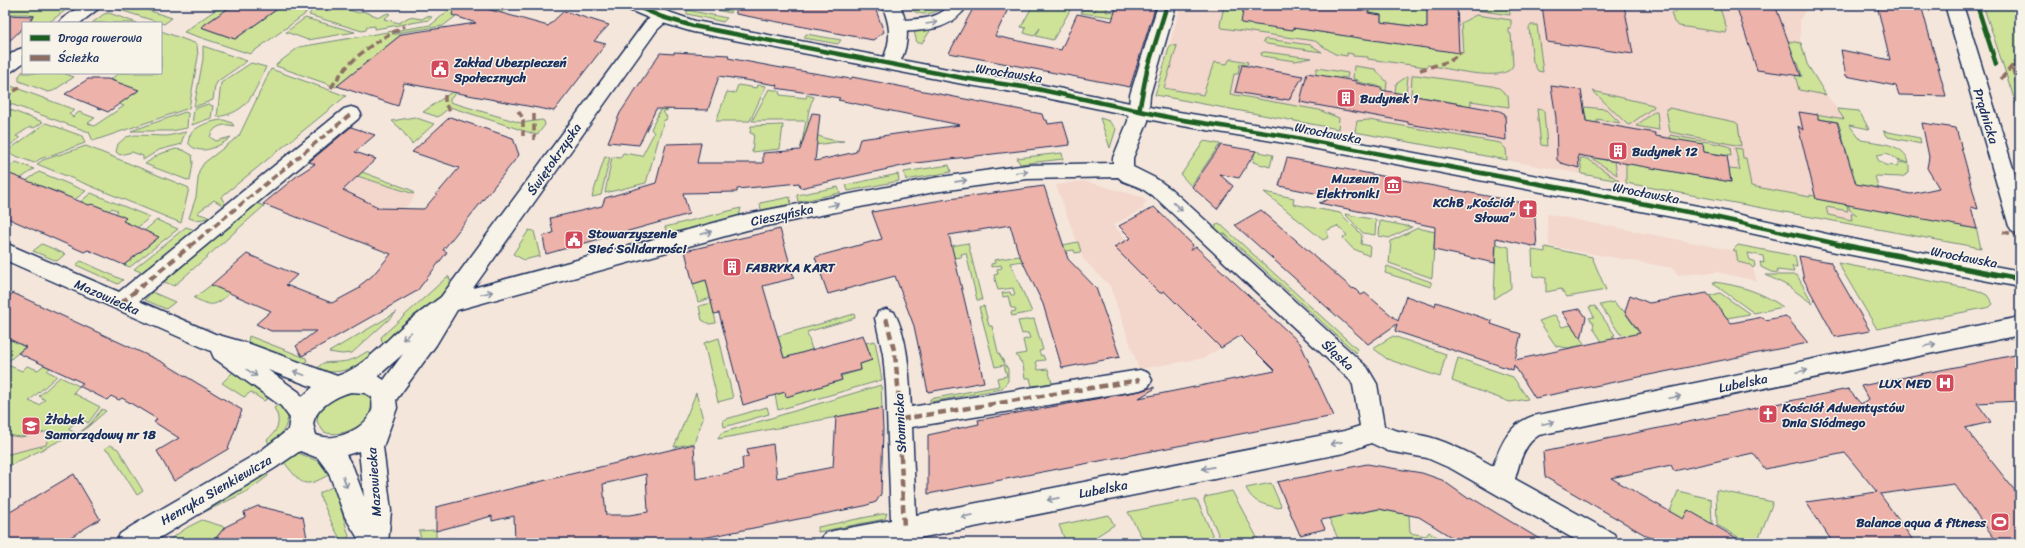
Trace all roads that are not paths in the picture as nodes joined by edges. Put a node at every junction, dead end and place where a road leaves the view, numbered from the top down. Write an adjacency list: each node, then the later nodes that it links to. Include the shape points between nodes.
1 (94, 5): 8 (street)
2 (633, 5): 7 (street, Wrocławska)
3 (891, 5): 9 (street)
4 (959, 5): 9 (street, one-way to 4, via 941,22)
5 (1167, 5): 13 (street, via 1140,95)
6 (1954, 5): 16 (street, Prądnicka)
7 (662, 17): 11 (street, Wrocławska, via 715,30); 20 (street, Świętokrzyska, via 651,26 611,79)
8 (69, 22)
9 (899, 26): 11 (street, via 900,40)
10 (22, 55): 12 (street)
11 (890, 64): 13 (street, Wrocławska, via 1075,96)
12 (5, 67)
13 (1139, 111): 15 (street, via 1138,121 1123,158); 18 (street, Wrocławska, via 1707,215 1831,243)
14 (351, 114): 19 (street)
15 (1123, 170): 20 (street, Cieszyńska, one-way to 15, via 698,235 775,216 909,189 1027,172); 30 (street, Śląska, one-way to 30, via 1164,194 1358,374 1365,384)
16 (2020, 226)
17 (5, 251): 19 (street, Mazowiecka)
18 (2020, 279)
19 (120, 303): 23 (street, Mazowiecka)
20 (449, 303): 25 (street, Świętokrzyska, one-way to 25, via 374,366); 26 (street, Świętokrzyska, via 428,338)
21 (886, 318): 27 (street, Słomnicka, via 895,354)
22 (2020, 326): 32 (street, Lubelska, one-way to 22, via 1515,442 1524,431 1533,426)
23 (210, 342): 25 (street, Mazowiecka, one-way to 23); 29 (street, Mazowiecka, one-way to 29, via 290,399)
24 (1140, 380): 27 (street)
25 (343, 384): 26 (street, via 370,383 379,388); 29 (street, via 315,398)
26 (384, 397): 28 (street, via 384,412)
27 (901, 418): 33 (street, Słomnicka)
28 (378, 423): 31 (street, via 359,439 343,446); 35 (street, Mazowiecka, via 371,447 378,511)
29 (302, 425): 31 (street, via 310,444); 34 (street, Henryka Sienkiewicza, via 289,445 270,459 173,514)
30 (1373, 432): 32 (street, via 1388,440 1419,445 1440,452); 33 (street, Lubelska, one-way to 33, via 1344,442)
31 (326, 449): 35 (street, Mazowiecka, one-way to 35, via 340,467 358,517)
32 (1501, 483): 37 (street)
33 (904, 529): 36 (street, Lubelska)
34 (129, 543)
35 (375, 543)
36 (833, 543)
37 (1605, 543)

